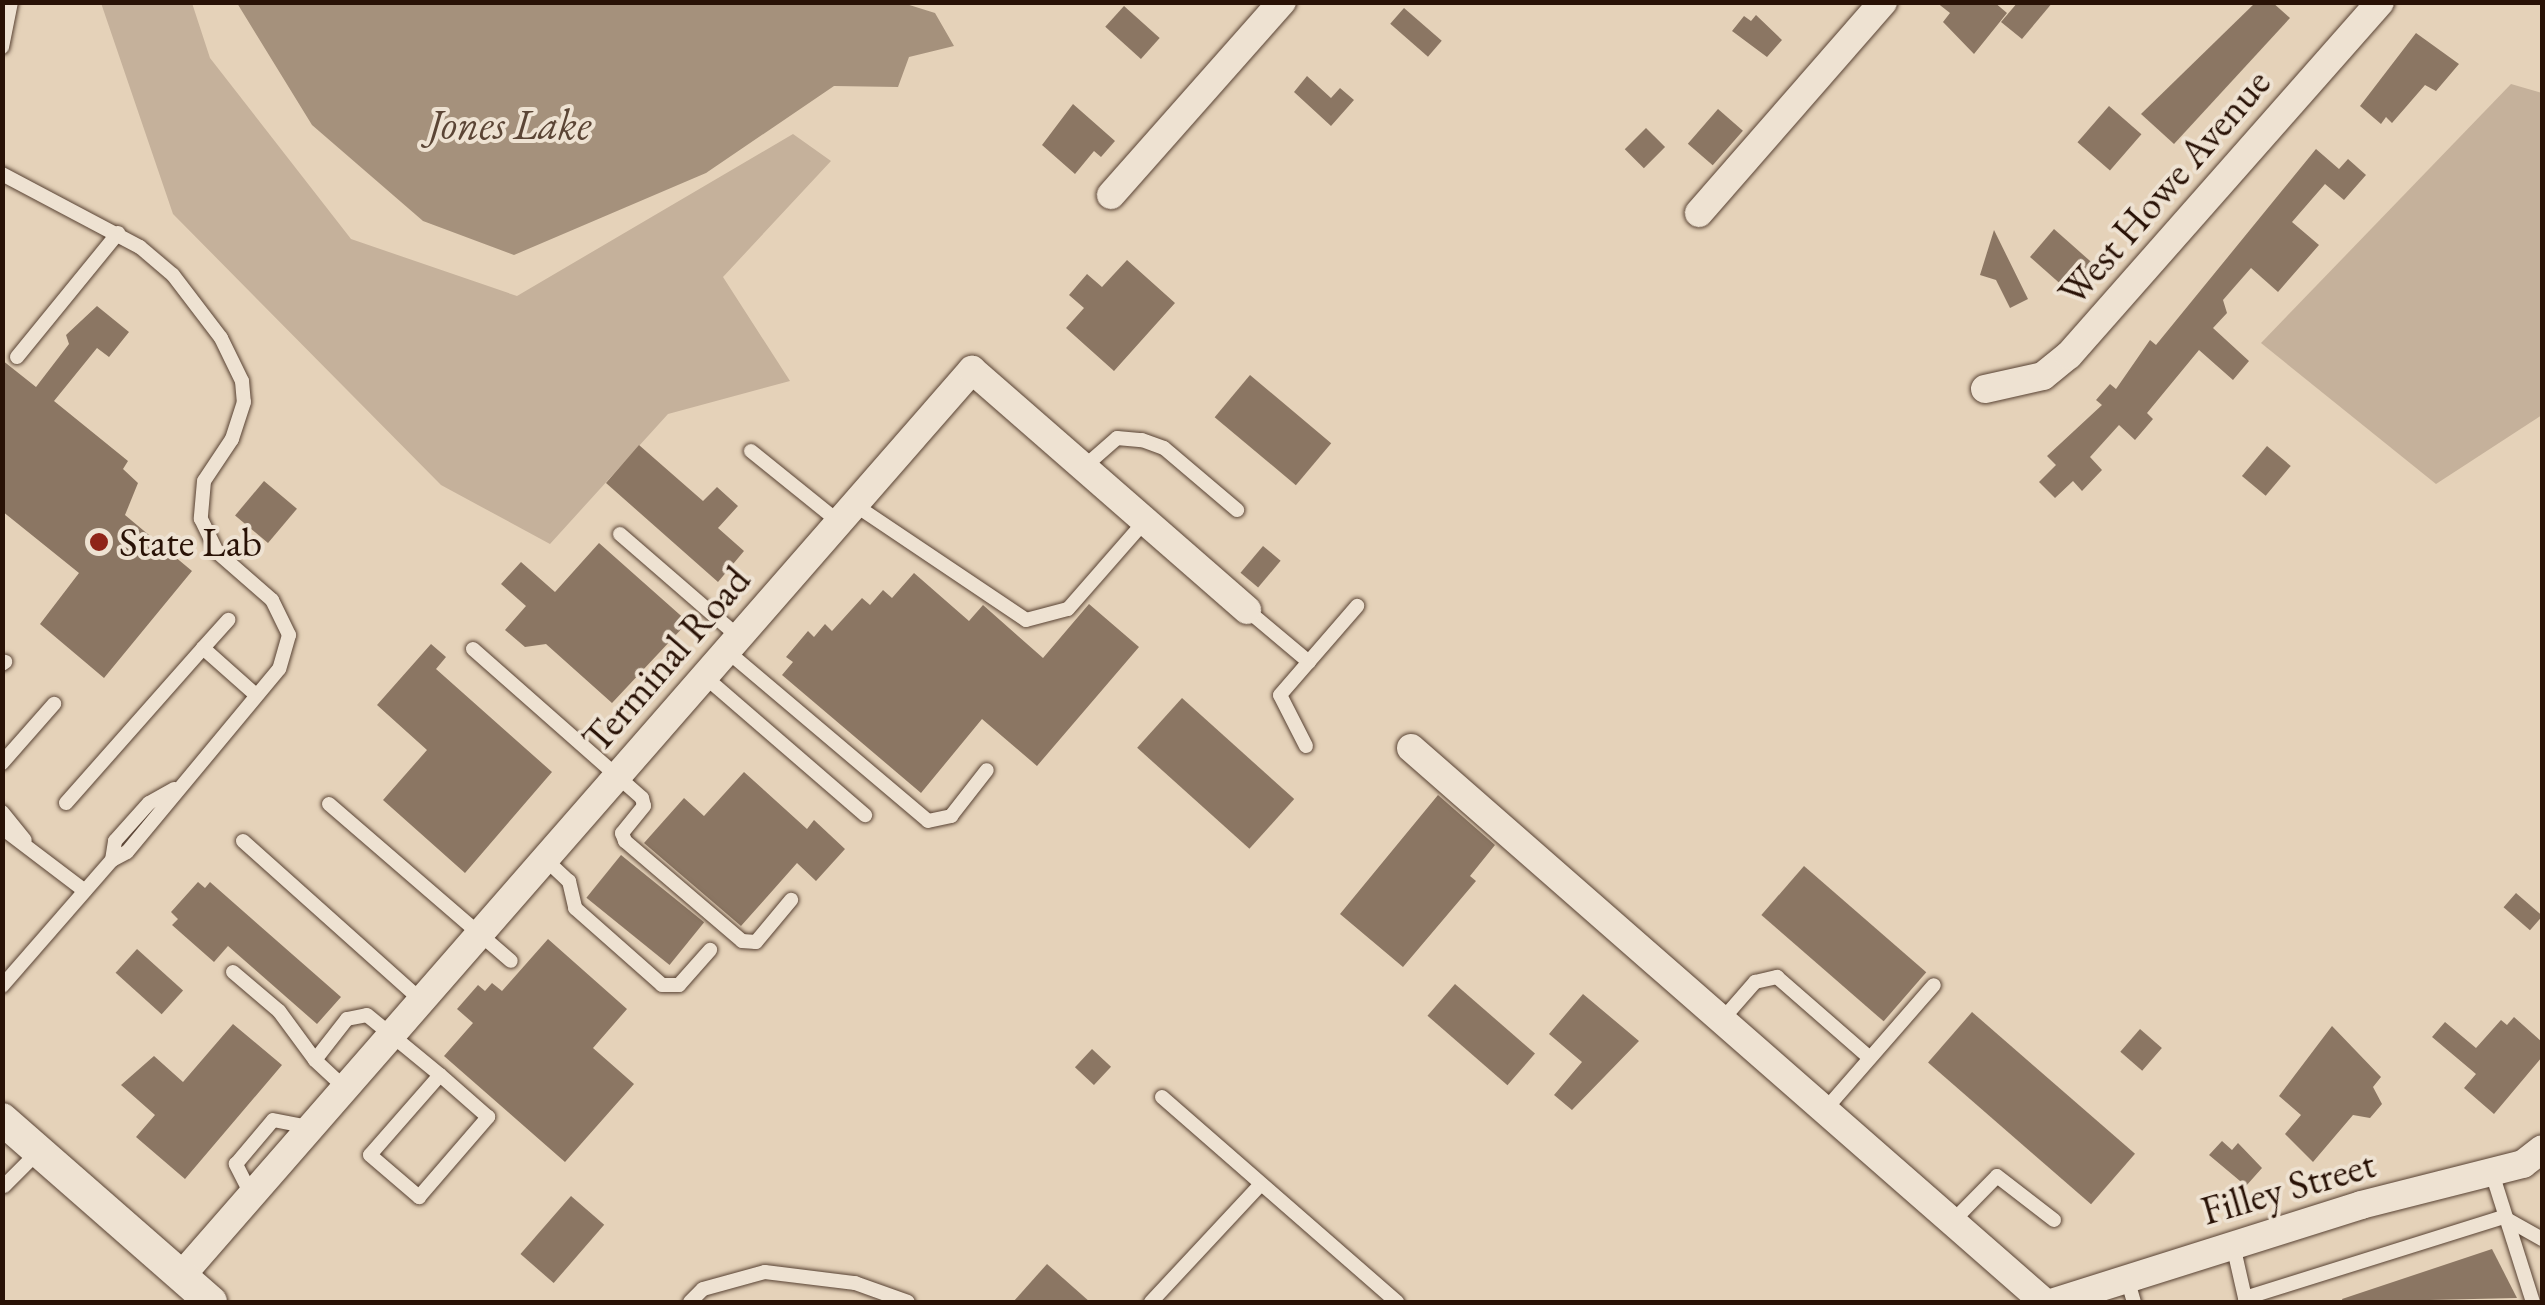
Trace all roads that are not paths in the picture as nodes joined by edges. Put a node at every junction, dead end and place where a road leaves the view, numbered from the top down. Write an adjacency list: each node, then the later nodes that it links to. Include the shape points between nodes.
1 (11, 2): 5 (lane)
2 (1282, 2): 7 (street)
3 (1883, 2): 8 (street)
4 (2380, 2): 11 (street, West Howe Avenue, via 2069,355 2043,376)
5 (2, 47)
6 (2, 174): 9 (lane)
7 (1111, 195)
8 (1699, 213)
9 (118, 232): 10 (lane); 26 (lane, via 173,274 206,313 242,381 240,422 198,500 205,534 218,552 284,618 287,652)
10 (17, 356)
11 (1986, 389)
12 (751, 451): 15 (lane)
13 (1084, 468): 14 (lane, via 1117,438 1142,440 1164,448); 15 (street, Terminal Road, via 972,370); 16 (street, Terminal Road)
14 (1237, 510)
15 (847, 513): 16 (lane, via 1026,620 1068,609); 21 (street, Terminal Road)
16 (1145, 521): 19 (street, Terminal Road)
17 (620, 534): 21 (lane)
18 (1358, 606): 24 (lane)
19 (1247, 610): 24 (lane)
20 (228, 620): 22 (lane)
21 (733, 644): 25 (street, Terminal Road); 31 (lane, via 928,821 950,816)
22 (203, 648): 26 (lane); 33 (lane)
23 (474, 650): 32 (lane)
24 (1309, 662): 28 (lane, via 1280,695)
25 (704, 676): 32 (street, Terminal Road); 36 (lane)
26 (256, 695): 41 (lane, via 174,788 149,803 115,841 112,860)
27 (54, 704): 30 (lane)
28 (1306, 746)
29 (1412, 748): 50 (street)
30 (2, 763)
31 (987, 770)
32 (616, 777): 40 (street, Terminal Road); 42 (lane, via 644,806 622,834 625,841 742,942 756,942)
33 (66, 803)
34 (330, 804): 43 (lane)
35 (2, 812): 38 (lane)
36 (865, 815)
37 (2, 828): 38 (lane)
38 (26, 840): 41 (lane)
39 (243, 841): 49 (lane)
40 (545, 859): 43 (street, Terminal Road); 44 (lane, via 569,882 575,908 662,985 679,984)
41 (85, 891): 48 (lane)
42 (791, 900)
43 (478, 935): 45 (lane); 49 (street, Terminal Road)
44 (710, 950)
45 (510, 961)
46 (233, 972): 53 (lane, via 279,1012)
47 (1934, 984): 52 (lane)
48 (2, 986)
49 (421, 1000): 51 (street, Terminal Road)
50 (1721, 1021): 52 (lane, via 1755,982 1777,977); 57 (street)
51 (392, 1034): 53 (lane, via 367,1014 348,1019); 54 (lane); 55 (street, Terminal Road)
52 (1870, 1058): 57 (lane)
53 (315, 1060): 55 (lane)
54 (440, 1075): 54 (lane, via 370,1155 418,1197 488,1116)
55 (345, 1088): 69 (street, Terminal Road)
56 (1162, 1097): 62 (lane)
57 (1824, 1111): 66 (street)
58 (2, 1120): 60 (street)
59 (2542, 1149): 61 (street, Filley Street, via 2523,1164)
60 (38, 1151): 63 (lane); 69 (street)
61 (2492, 1173): 64 (lane); 68 (street, Filley Street)
62 (1260, 1184): 75 (lane); 76 (lane)
63 (4, 1186)
64 (2502, 1216): 67 (lane); 71 (lane); 79 (lane)
65 (2054, 1220): 66 (lane, via 1997,1176)
66 (1952, 1223): 77 (street)
67 (2542, 1239)
68 (2233, 1243): 70 (street, Filley Street); 71 (lane)
69 (181, 1276): 72 (street)
70 (2130, 1290): 78 (street, Filley Street)
71 (2245, 1300)
72 (211, 1302)
73 (690, 1302): 74 (lane, via 704,1289 765,1272 855,1282)
74 (908, 1302)
75 (1151, 1302)
76 (1397, 1302)
77 (2044, 1302)
78 (2054, 1302)
79 (2533, 1302)

